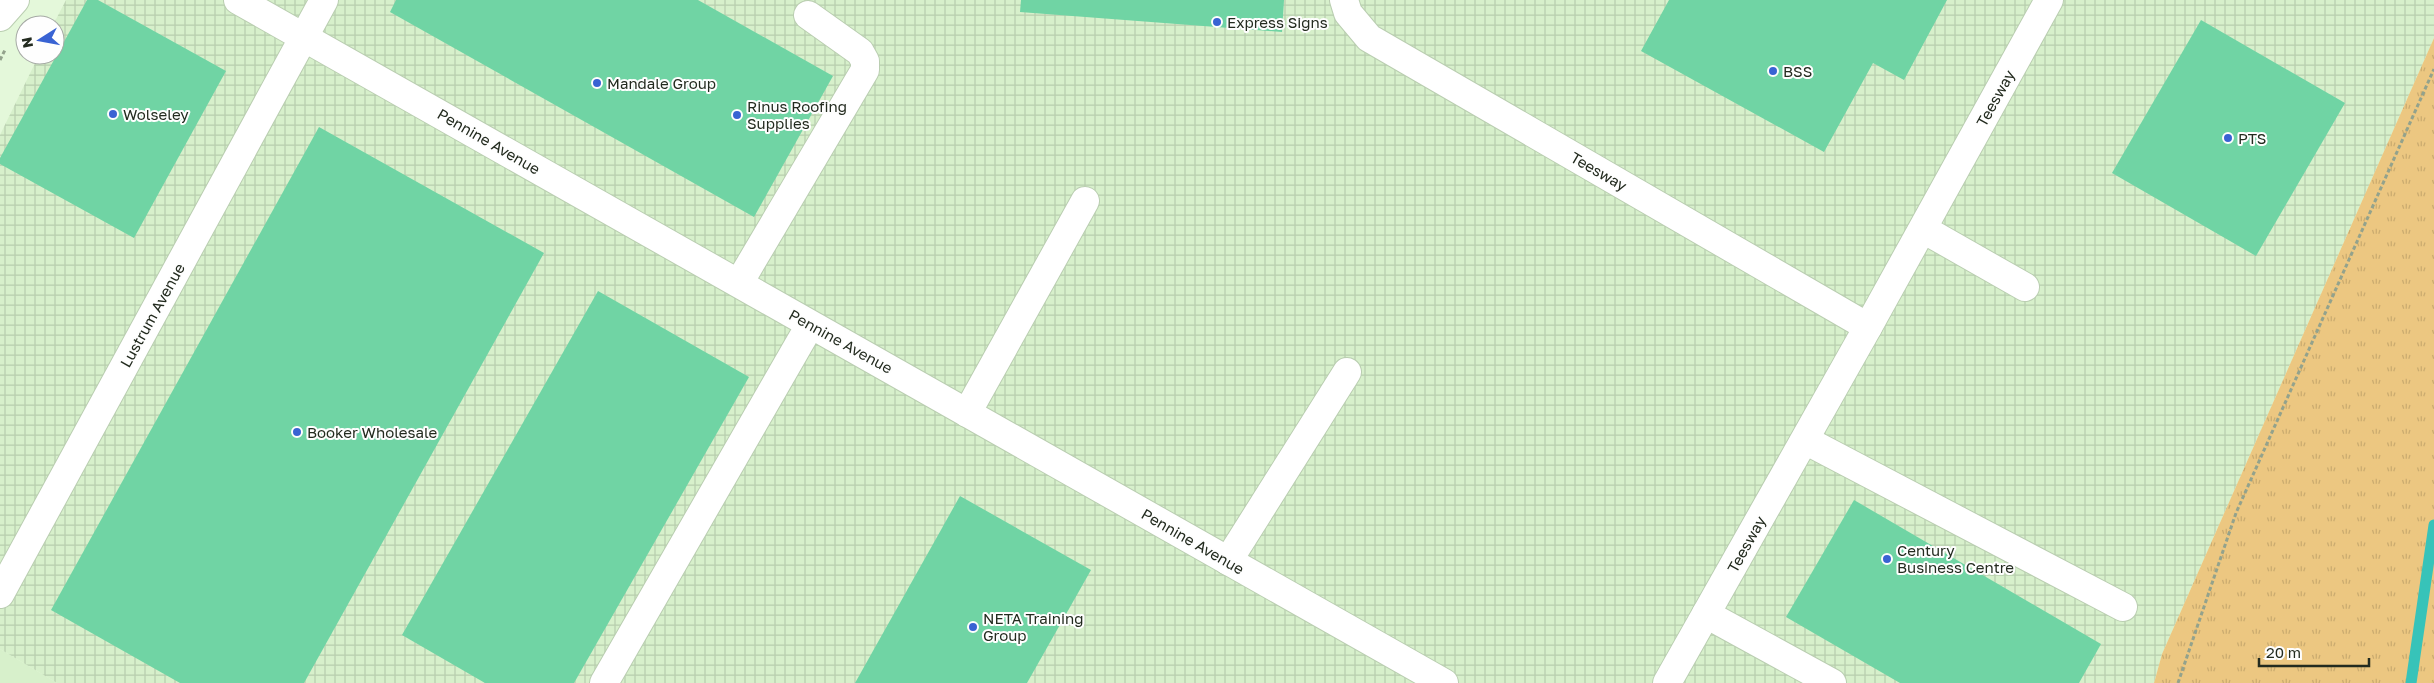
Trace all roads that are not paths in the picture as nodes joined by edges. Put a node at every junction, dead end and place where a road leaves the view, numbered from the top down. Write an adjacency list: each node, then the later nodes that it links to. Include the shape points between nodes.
1 (15, 0): 7 (street)
2 (238, 0): 8 (street, Pennine Avenue)
3 (324, 0): 8 (street, Lustrum Avenue)
4 (1344, 0): 14 (street, Teesway, via 1348,13 1369,38)
5 (2049, 0): 10 (street, Teesway)
6 (808, 15): 11 (street, via 860,52 865,60 865,70)
7 (0, 17)
8 (304, 36): 11 (street, Pennine Avenue); 19 (street, Lustrum Avenue)
9 (1085, 201): 16 (street)
10 (1923, 229): 12 (street); 14 (street, Teesway)
11 (739, 283): 13 (street, Pennine Avenue)
12 (2025, 287)
13 (810, 325): 16 (street, Pennine Avenue); 22 (street)
14 (1868, 327): 17 (street, Teesway)
15 (1347, 372): 18 (street)
16 (967, 413): 18 (street, Pennine Avenue)
17 (1804, 440): 20 (street); 21 (street, Teesway)
18 (1228, 561): 23 (street, Pennine Avenue)
19 (0, 594)
20 (2123, 607)
21 (1706, 614): 24 (street, Teesway); 25 (street)
22 (604, 683)
23 (1444, 683)
24 (1667, 683)
25 (1832, 683)

